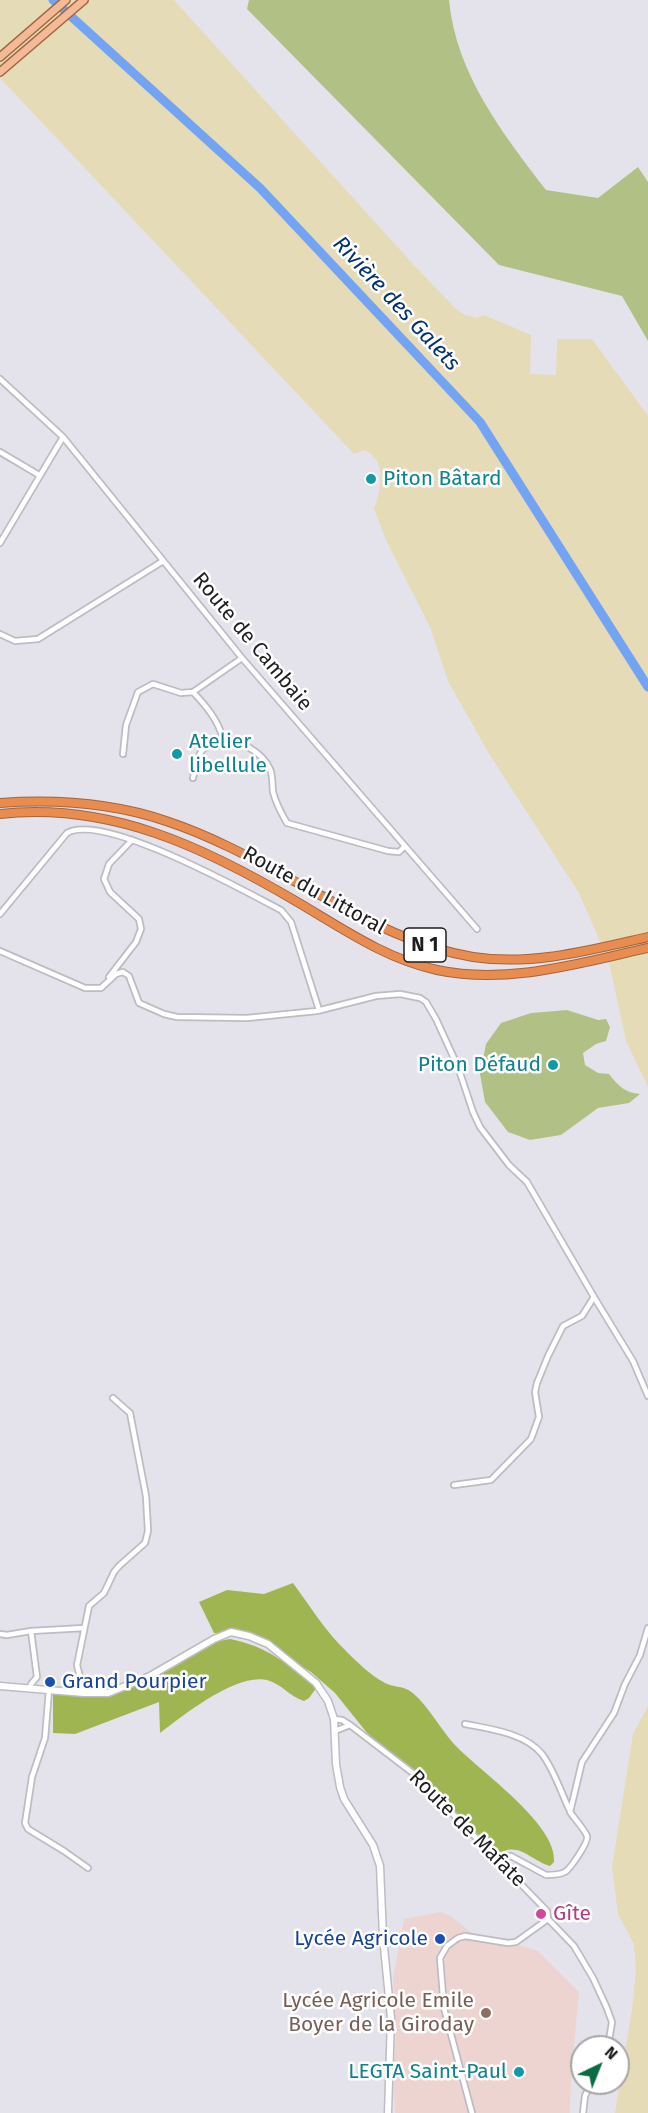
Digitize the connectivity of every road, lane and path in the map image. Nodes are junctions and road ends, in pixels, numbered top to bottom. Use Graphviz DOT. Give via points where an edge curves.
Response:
graph roads {
  1 [pos="66,0"];
  2 [pos="84,0"];
  3 [pos="0,57"];
  4 [pos="0,72"];
  5 [pos="0,379"];
  6 [pos="63,437"];
  7 [pos="0,452"];
  8 [pos="39,475"];
  9 [pos="0,543"];
  10 [pos="163,561"];
  11 [pos="0,634"];
  12 [pos="242,658"];
  13 [pos="193,692"];
  14 [pos="223,738"];
  15 [pos="123,754"];
  16 [pos="193,778"];
  17 [pos="0,803"];
  18 [pos="0,814"];
  19 [pos="132,840"];
  20 [pos="405,846"];
  21 [pos="0,915"];
  22 [pos="477,929"];
  23 [pos="648,937"];
  24 [pos="648,948"];
  25 [pos="0,951"];
  26 [pos="101,988"];
  27 [pos="319,1010"];
  28 [pos="594,1297"];
  29 [pos="648,1396"];
  30 [pos="113,1398"];
  31 [pos="454,1485"];
  32 [pos="84,1628"];
  33 [pos="648,1628"];
  34 [pos="31,1631"];
  35 [pos="0,1634"];
  36 [pos="0,1686"];
  37 [pos="31,1689"];
  38 [pos="49,1690"];
  39 [pos="84,1693"];
  40 [pos="334,1719"];
  41 [pos="465,1724"];
  42 [pos="350,1725"];
  43 [pos="335,1731"];
  44 [pos="570,1812"];
  45 [pos="497,1859"];
  46 [pos="88,1868"];
  47 [pos="549,1919"];
  48 [pos="611,2035"];
  49 [pos="586,2095"];
  50 [pos="387,2113"];
  51 [pos="472,2113"];
  52 [pos="583,2113"];
  1 -- 3 [label="main road"];
  2 -- 4 [label="main road"];
  5 -- 6 [label="street, Route de Cambaie"];
  6 -- 8 [label="street"];
  6 -- 10 [label="street, Route de Cambaie"];
  7 -- 8 [label="street"];
  8 -- 9 [label="street"];
  10 -- 11 [label="street" via="38,639 15,641"];
  10 -- 12 [label="street, Route de Cambaie"];
  12 -- 13 [label="street"];
  12 -- 20 [label="street, Route de Cambaie"];
  13 -- 14 [label="street" via="218,722"];
  13 -- 15 [label="street" via="181,693 153,684 138,692 126,725"];
  14 -- 16 [label="street" via="199,752"];
  14 -- 20 [label="street" via="238,742 264,760 271,770 274,793 287,823 388,851 399,852"];
  17 -- 23 [label="highway, Route du Littoral / N 1" via="74,802 143,814 207,837 374,924 430,948 474,957 534,959"];
  18 -- 24 [label="highway, Route du Littoral / N 1" via="87,816 178,841 207,852 390,954 449,972 518,974"];
  19 -- 21 [label="street" via="72,830"];
  19 -- 26 [label="street" via="109,864 104,879 110,892 139,919 140,932"];
  19 -- 27 [label="street" via="190,863 281,910 291,922"];
  20 -- 22 [label="street, Route de Cambaie"];
  25 -- 26 [label="street" via="85,988"];
  26 -- 27 [label="street" via="123,972 129,976 139,1003 177,1017 247,1018"];
  27 -- 28 [label="street" via="400,994 426,1002 458,1067 480,1127 531,1187"];
  28 -- 29 [label="street" via="633,1361"];
  28 -- 31 [label="street" via="582,1316 563,1326 548,1356 535,1392 539,1417 520,1452 491,1480"];
  30 -- 32 [label="street" via="130,1413 146,1496 148,1531 145,1544 119,1566 104,1593 89,1605"];
  32 -- 34 [label="street"];
  32 -- 39 [label="street" via="77,1665"];
  33 -- 44 [label="street" via="614,1713 582,1762"];
  34 -- 35 [label="street"];
  34 -- 37 [label="street" via="37,1677"];
  36 -- 37 [label="main road"];
  37 -- 38 [label="main road"];
  38 -- 39 [label="main road"];
  38 -- 46 [label="street" via="45,1738 32,1777 25,1823 28,1829"];
  39 -- 40 [label="main road" via="108,1693 123,1688 222,1635 235,1632 268,1644 302,1670 324,1694"];
  40 -- 42 [label="street, Route de Mafate"];
  40 -- 43 [label="main road"];
  41 -- 44 [label="street" via="512,1736 541,1753"];
  42 -- 43 [label="street"];
  42 -- 45 [label="street, Route de Mafate" via="414,1774"];
  43 -- 50 [label="main road" via="340,1787 373,1845 382,1879 390,2018"];
  44 -- 45 [label="street" via="587,1835 587,1841 567,1871 546,1875 511,1856"];
  45 -- 47 [label="street, Route de Mafate" via="548,1911"];
  47 -- 48 [label="street, Route de Mafate" via="574,1946 593,1978 612,2022"];
  47 -- 51 [label="street" via="516,1942 458,1938 440,1958 444,2008"];
  49 -- 52 [label="street"];
}
